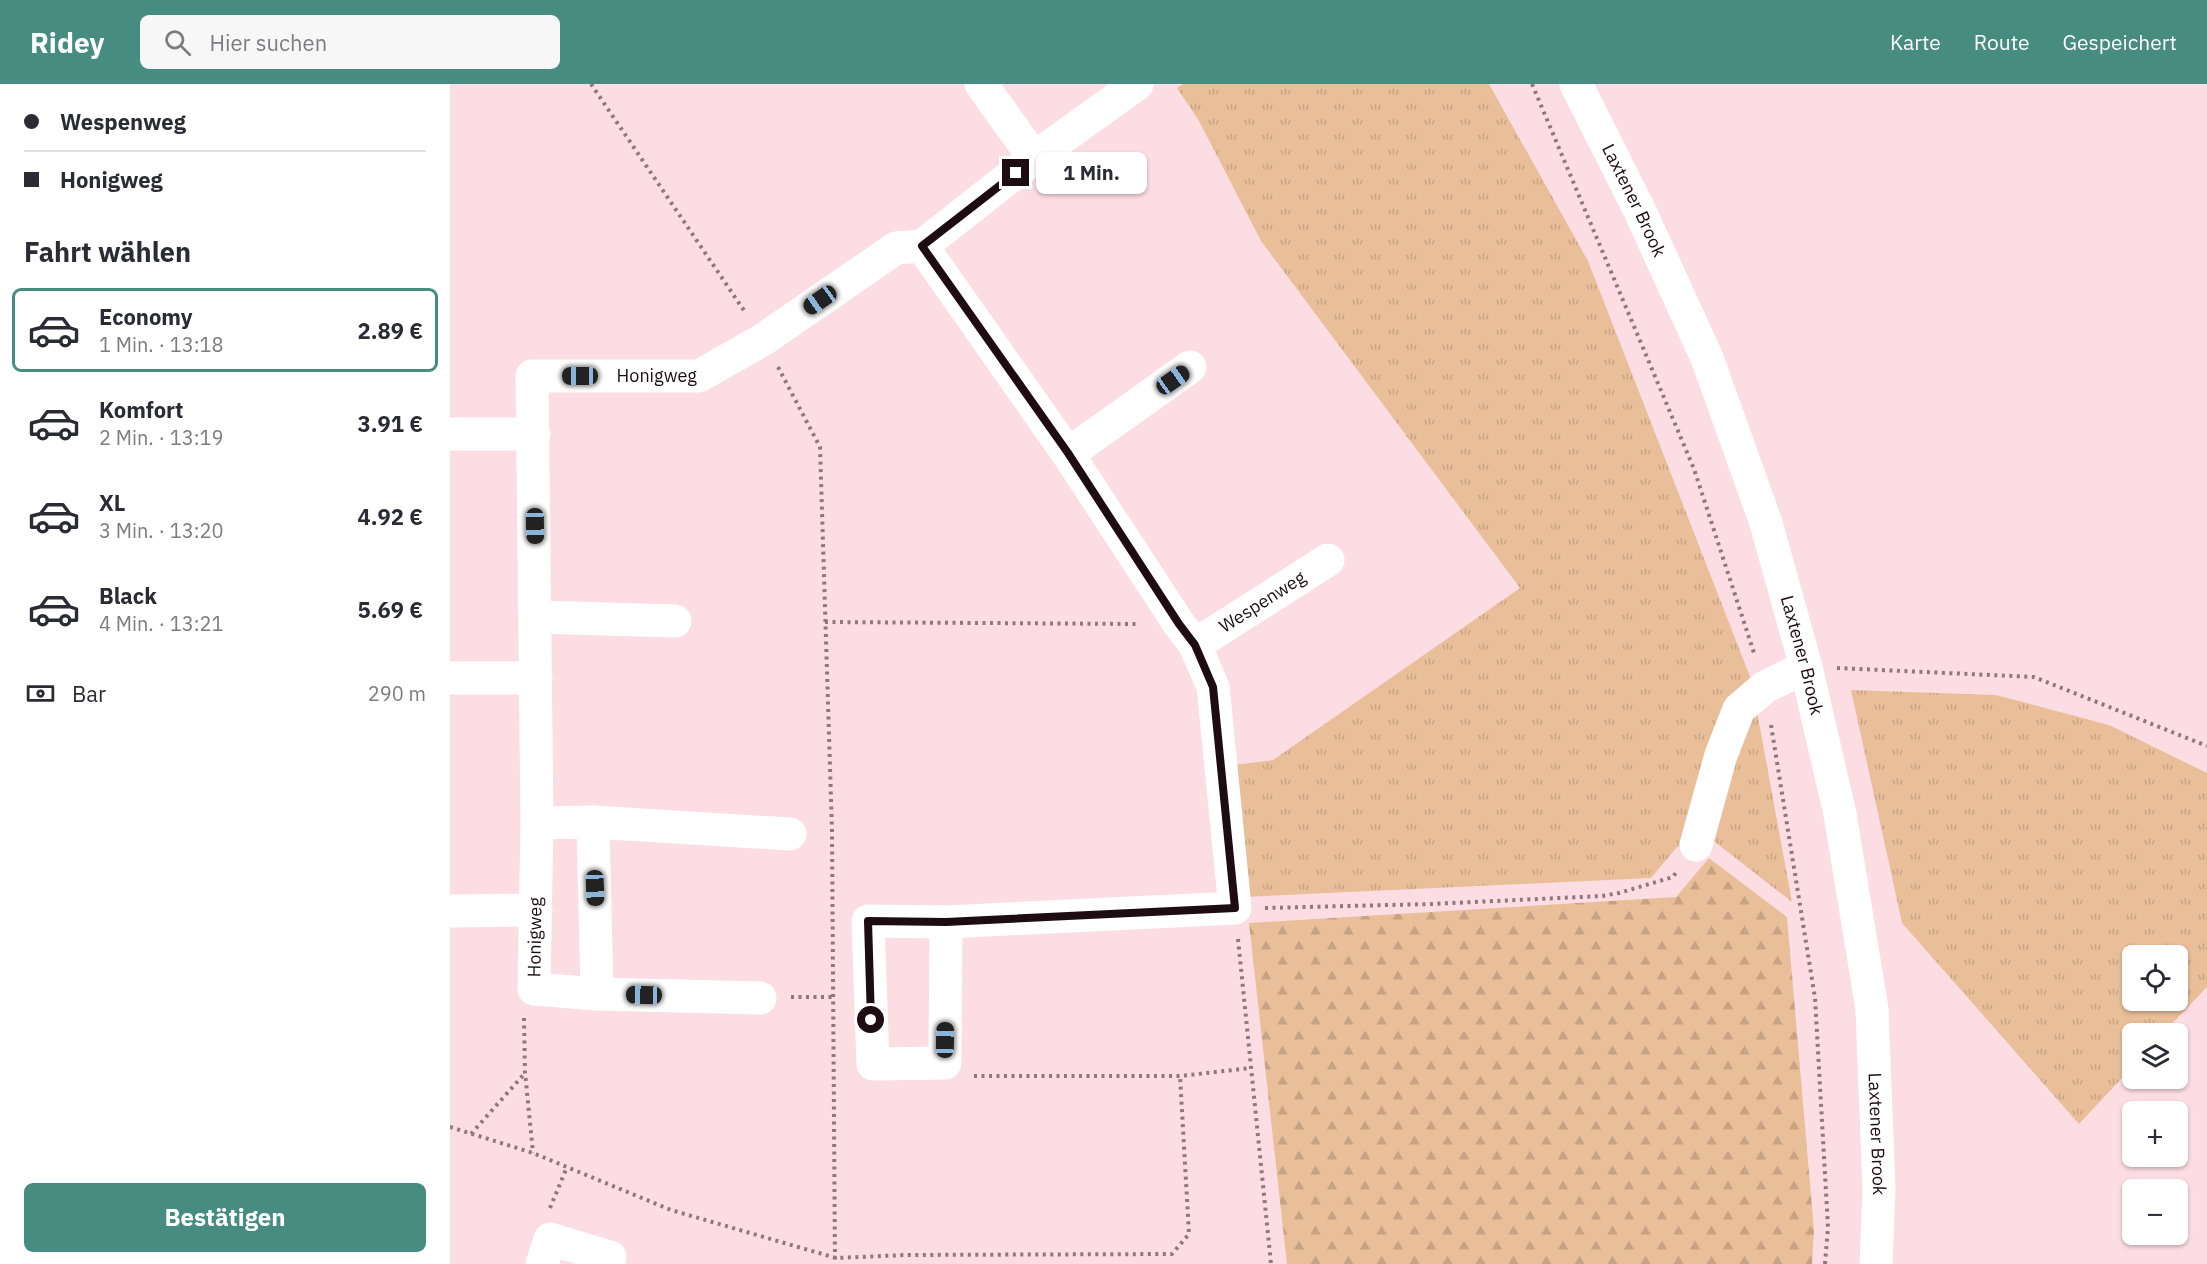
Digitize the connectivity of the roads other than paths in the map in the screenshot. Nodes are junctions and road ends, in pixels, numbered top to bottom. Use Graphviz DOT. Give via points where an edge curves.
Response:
graph roads {
  1 [pos="981,84"];
  2 [pos="1137,84"];
  3 [pos="1576,84"];
  4 [pos="1034,158"];
  5 [pos="922,246"];
  6 [pos="1190,367"];
  7 [pos="450,434"];
  8 [pos="534,434"];
  9 [pos="1068,453"];
  10 [pos="1328,560"];
  11 [pos="536,617"];
  12 [pos="675,621"];
  13 [pos="1187,634"];
  14 [pos="1806,667"];
  15 [pos="450,678"];
  16 [pos="536,678"];
  17 [pos="593,822"];
  18 [pos="537,823"];
  19 [pos="790,834"];
  20 [pos="1696,845"];
  21 [pos="536,910"];
  22 [pos="450,911"];
  23 [pos="946,922"];
  24 [pos="597,994"];
  25 [pos="760,998"];
  26 [pos="546,1252"];
  27 [pos="616,1262"];
  28 [pos="1876,1264"];
  1 -- 4 [label="street"];
  2 -- 4 [label="street, Honigweg"];
  3 -- 14 [label="street, Laxtener Brook" via="1640,209 1707,358 1766,524"];
  4 -- 5 [label="street, Honigweg"];
  5 -- 8 [label="street, Honigweg" via="896,248 764,339 699,376 532,376"];
  5 -- 9 [label="street"];
  6 -- 9 [label="street"];
  7 -- 8 [label="street"];
  8 -- 11 [label="street, Honigweg"];
  9 -- 13 [label="street"];
  10 -- 13 [label="street, Wespenweg"];
  11 -- 12 [label="street"];
  11 -- 16 [label="street, Honigweg"];
  13 -- 23 [label="street" via="1213,687 1235,908"];
  14 -- 20 [label="street" via="1765,687 1738,709"];
  14 -- 28 [label="street, Laxtener Brook" via="1840,814 1872,1009 1879,1189"];
  15 -- 16 [label="street"];
  16 -- 18 [label="street, Honigweg"];
  17 -- 18 [label="street"];
  17 -- 19 [label="street"];
  17 -- 24 [label="street"];
  18 -- 21 [label="street, Honigweg"];
  21 -- 22 [label="street"];
  21 -- 24 [label="street, Honigweg" via="534,989"];
  23 -- 23 [label="street" via="945,1063 873,1064 868,921"];
  24 -- 25 [label="street, Honigweg"];
  26 -- 27 [label="street"];
}
